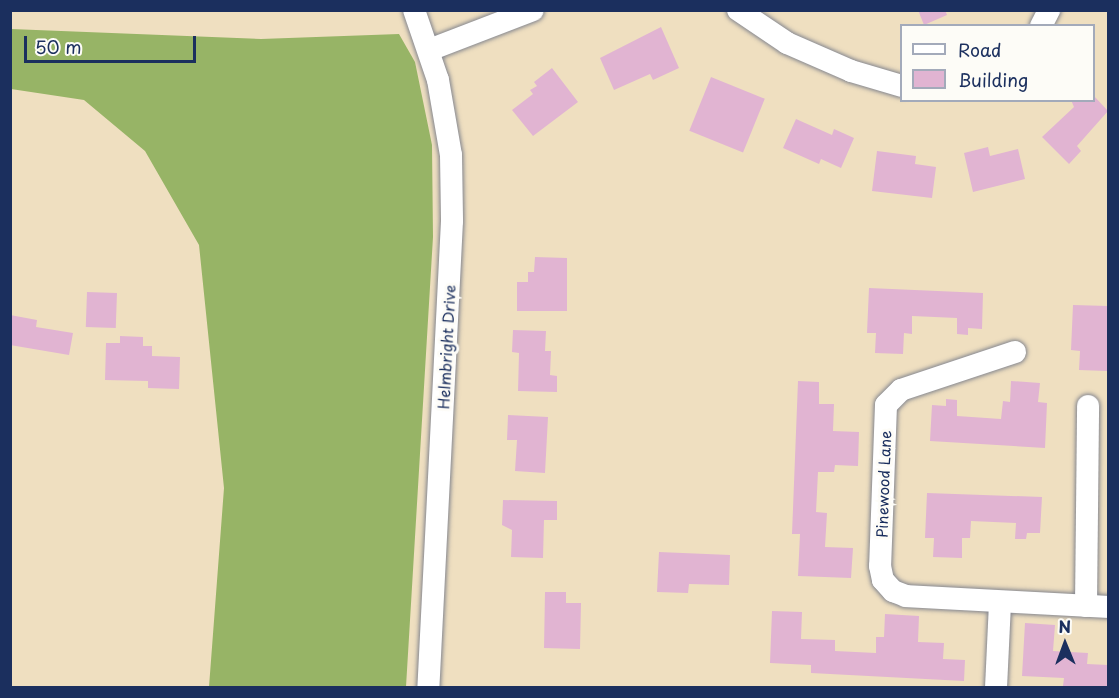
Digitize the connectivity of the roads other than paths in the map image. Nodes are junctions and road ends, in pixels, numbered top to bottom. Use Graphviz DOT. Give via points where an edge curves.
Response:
graph roads {
  1 [pos="414,10"];
  2 [pos="533,10"];
  3 [pos="738,10"];
  4 [pos="1049,10"];
  5 [pos="1042,24"];
  6 [pos="429,50"];
  7 [pos="900,85"];
  8 [pos="1015,352"];
  9 [pos="1088,406"];
  10 [pos="1000,602"];
  11 [pos="1086,606"];
  12 [pos="1108,607"];
  13 [pos="428,687"];
  14 [pos="996,687"];
  1 -- 6 [label="street, Helmbright Drive"];
  2 -- 6 [label="street"];
  3 -- 7 [label="street" via="787,43 851,71"];
  4 -- 5 [label="street"];
  6 -- 13 [label="street, Helmbright Drive" via="451,155 452,221"];
  8 -- 10 [label="street, Pinewood Lane" via="902,390 886,405 880,566 883,580 893,591 906,596"];
  9 -- 11 [label="street"];
  10 -- 11 [label="street, Pinewood Lane"];
  10 -- 14 [label="street"];
  11 -- 12 [label="street, Pinewood Lane"];
}
